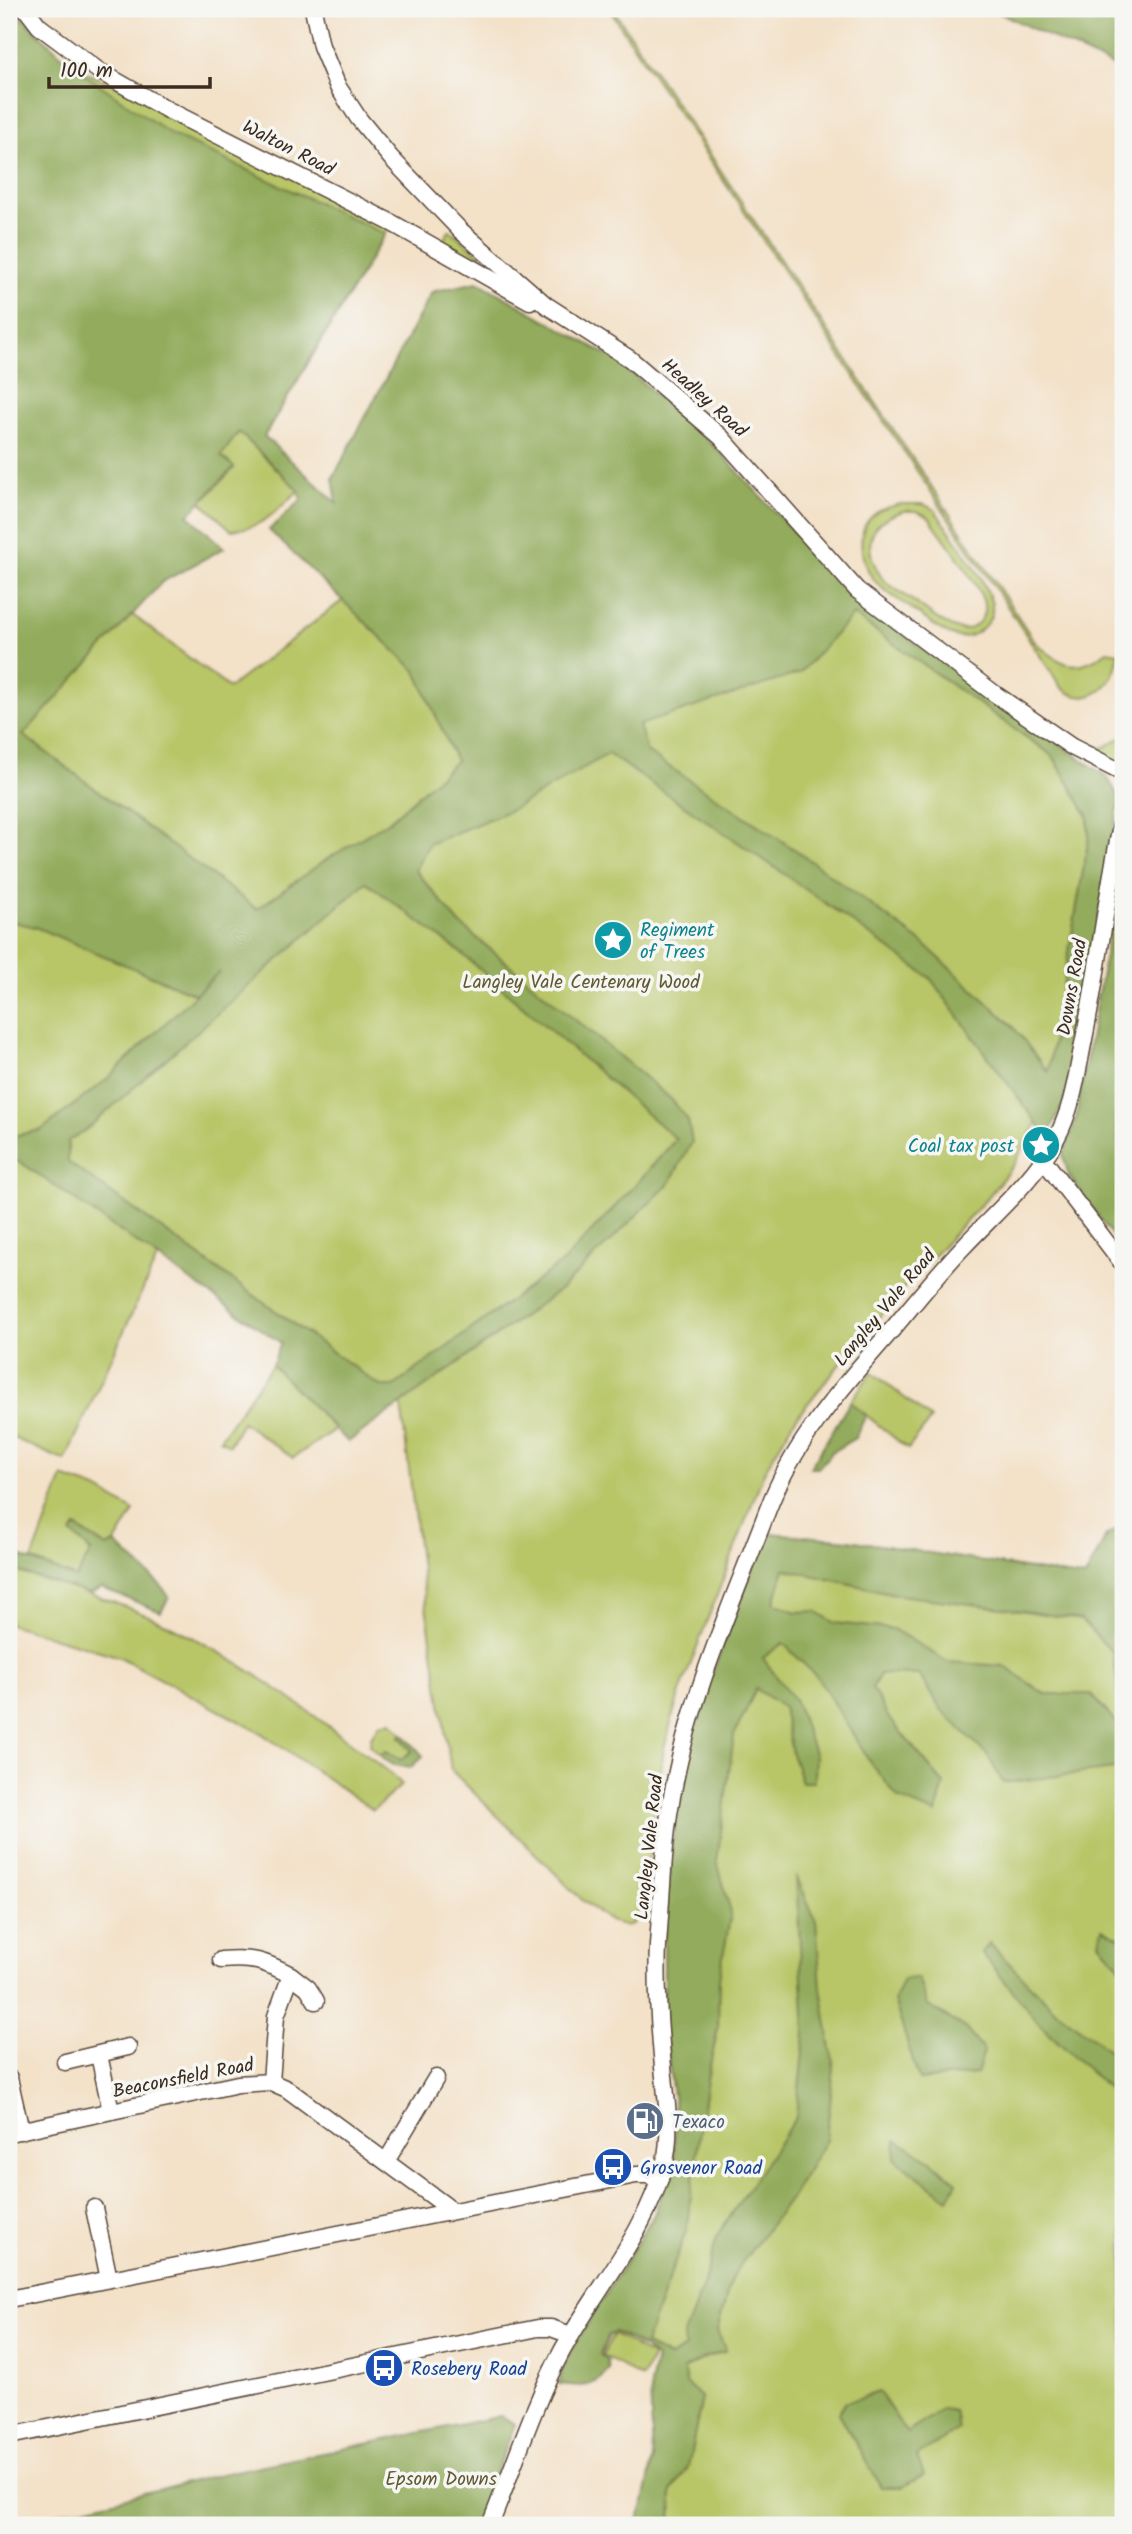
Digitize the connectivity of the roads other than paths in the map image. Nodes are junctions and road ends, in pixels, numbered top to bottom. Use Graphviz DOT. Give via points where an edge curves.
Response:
graph roads {
  1 [pos="26,9"];
  2 [pos="313,9"];
  3 [pos="546,305"];
  4 [pos="1123,773"];
  5 [pos="1123,816"];
  6 [pos="1043,1159"];
  7 [pos="1123,1264"];
  8 [pos="221,1960"];
  9 [pos="291,1975"];
  10 [pos="316,2001"];
  11 [pos="128,2047"];
  12 [pos="99,2055"];
  13 [pos="65,2062"];
  14 [pos="9,2078"];
  15 [pos="436,2078"];
  16 [pos="271,2082"];
  17 [pos="111,2111"];
  18 [pos="15,2132"];
  19 [pos="387,2161"];
  20 [pos="660,2179"];
  21 [pos="94,2208"];
  22 [pos="447,2213"];
  23 [pos="109,2279"];
  24 [pos="9,2299"];
  25 [pos="571,2335"];
  26 [pos="9,2436"];
  27 [pos="489,2525"];
  1 -- 3 [label="street, Walton Road" via="39,26 99,71 392,223 531,302"];
  2 -- 3 [label="street, Headley Road" via="321,46 338,87 359,120 461,231"];
  3 -- 4 [label="street, Headley Road" via="630,359 721,437 857,590 1072,747"];
  5 -- 6 [label="street, Downs Road" via="1073,1097"];
  6 -- 7 [label="street"];
  6 -- 20 [label="street, Langley Vale Road" via="812,1427 774,1492 733,1600 686,1737 670,1811 657,1979 668,2111 668,2145"];
  8 -- 9 [label="street" via="248,1958"];
  9 -- 10 [label="street"];
  9 -- 16 [label="street" via="276,2016"];
  11 -- 12 [label="street"];
  12 -- 13 [label="street"];
  12 -- 17 [label="street"];
  14 -- 18 [label="street"];
  15 -- 19 [label="street"];
  16 -- 17 [label="street, Beaconsfield Road" via="239,2084"];
  16 -- 19 [label="street, Beaconsfield Road" via="302,2098"];
  17 -- 18 [label="street, Beaconsfield Road"];
  19 -- 22 [label="street, Beaconsfield Road" via="446,2206"];
  20 -- 22 [label="street" via="636,2175"];
  20 -- 25 [label="street, Langley Vale Road" via="643,2218"];
  21 -- 23 [label="street"];
  22 -- 23 [label="street"];
  23 -- 24 [label="street"];
  25 -- 26 [label="street" via="538,2328"];
  25 -- 27 [label="street, Langley Vale Road" via="536,2406"];
}
